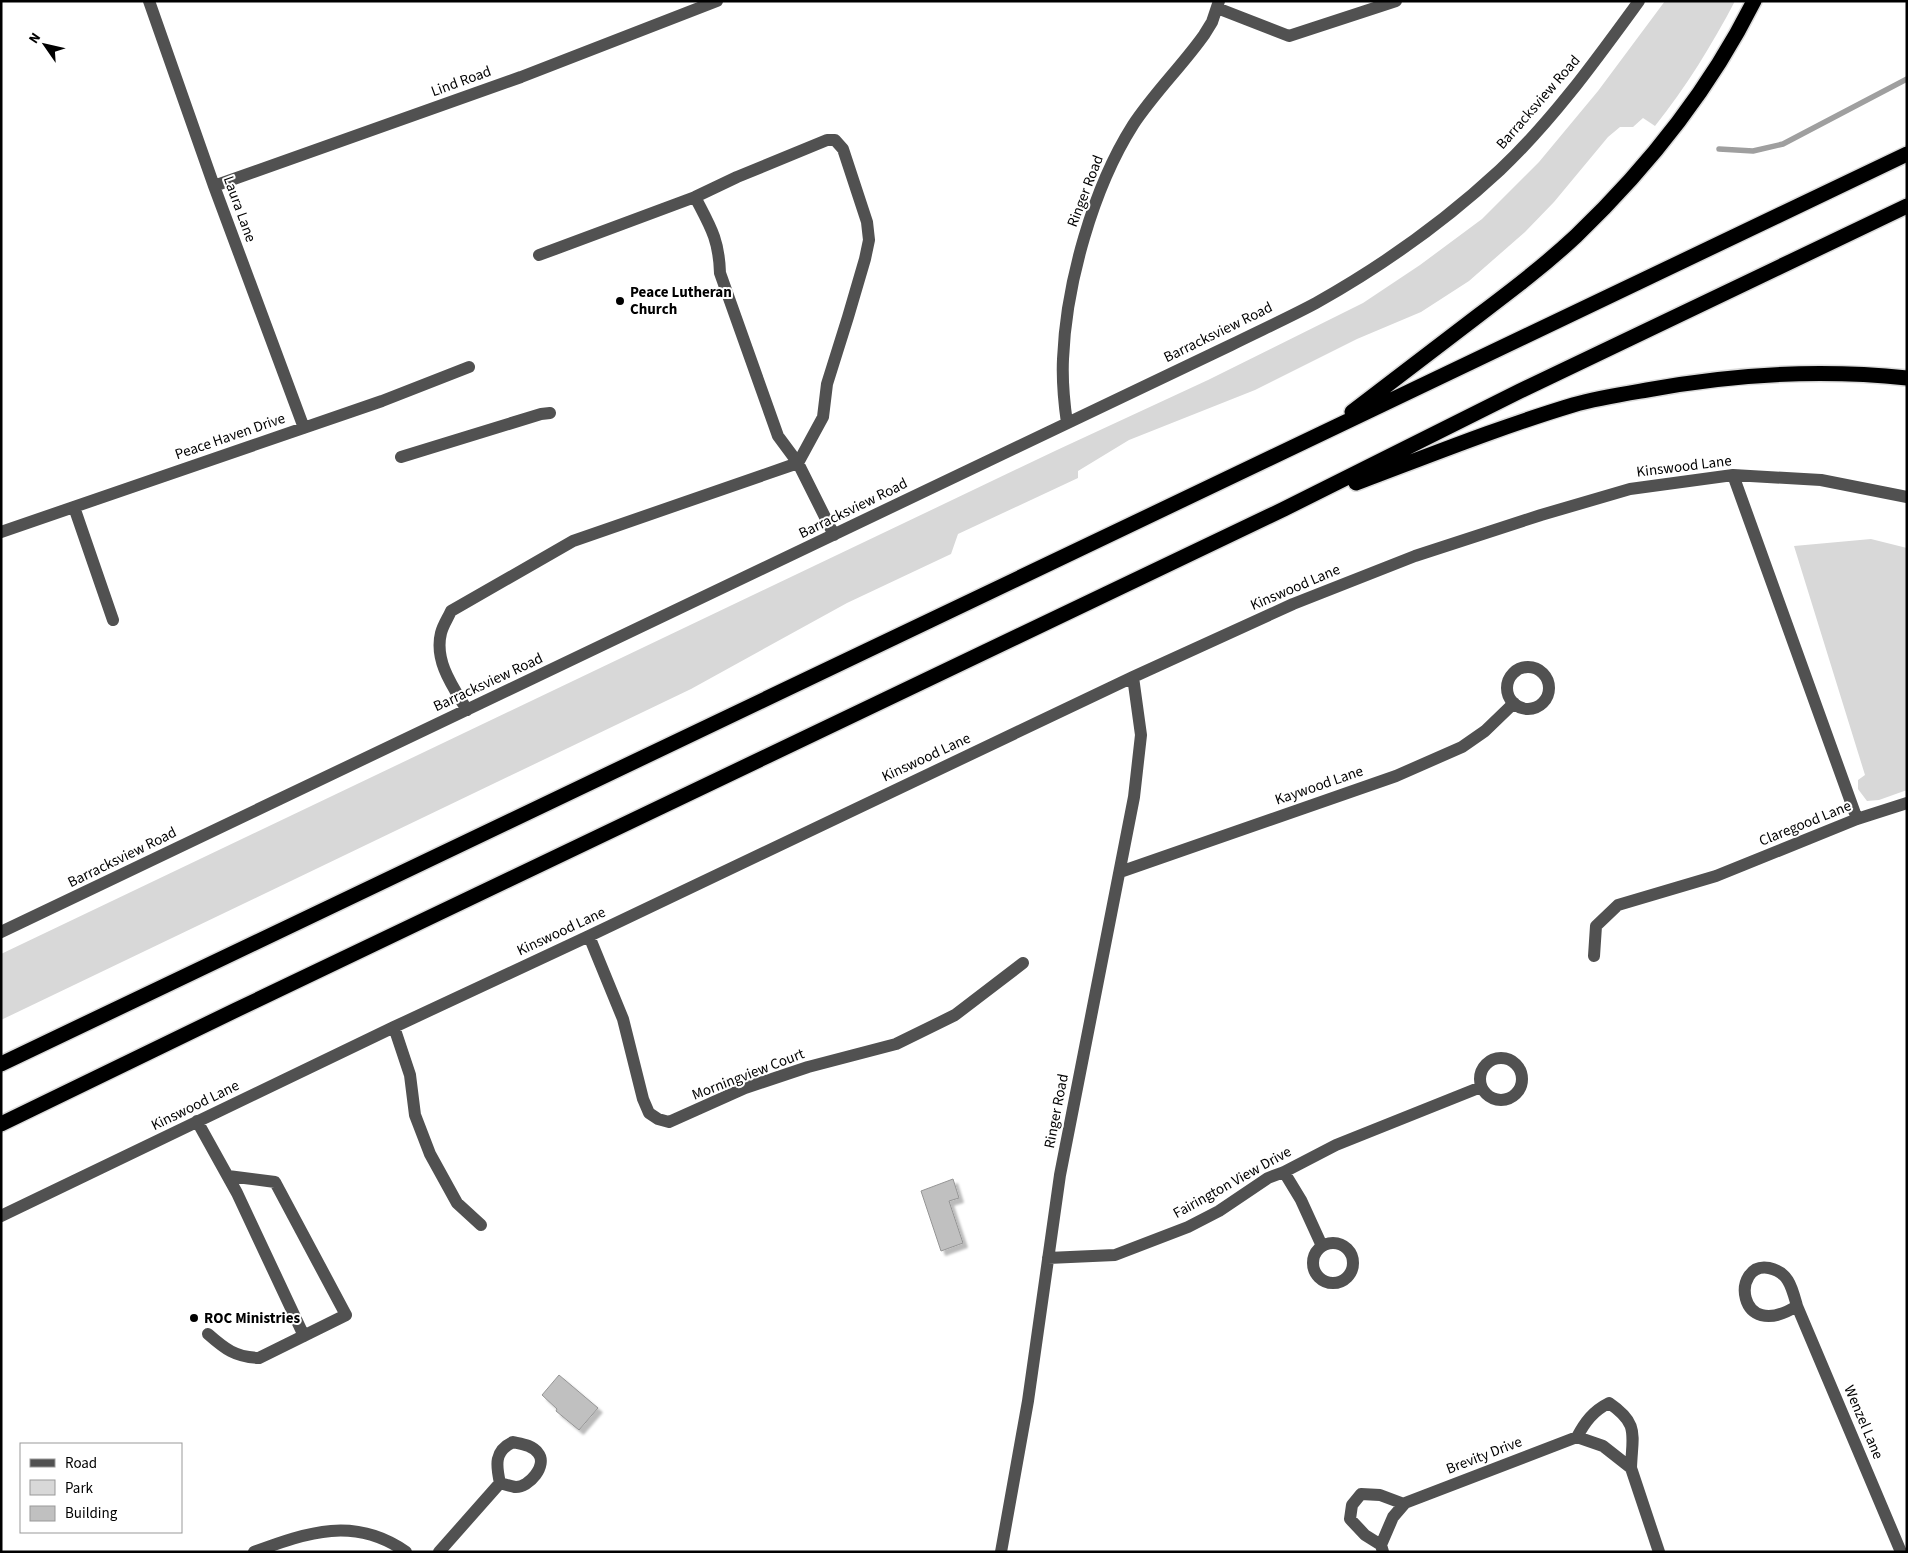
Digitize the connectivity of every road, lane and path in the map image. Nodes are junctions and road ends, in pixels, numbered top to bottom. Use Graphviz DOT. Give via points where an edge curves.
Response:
graph roads {
  1 [pos="149,1"];
  2 [pos="717,1"];
  3 [pos="1396,1"];
  4 [pos="1639,1"];
  5 [pos="1754,1"];
  6 [pos="1218,5"];
  7 [pos="1907,154"];
  8 [pos="214,186"];
  9 [pos="695,197"];
  10 [pos="1907,206"];
  11 [pos="539,255"];
  12 [pos="469,367"];
  13 [pos="1907,378"];
  14 [pos="550,413"];
  15 [pos="1067,423"];
  16 [pos="304,428"];
  17 [pos="1329,430"];
  18 [pos="402,457"];
  19 [pos="798,463"];
  20 [pos="1732,476"];
  21 [pos="1907,497"];
  22 [pos="74,507"];
  23 [pos="1284,509"];
  24 [pos="1,532"];
  25 [pos="834,535"];
  26 [pos="113,620"];
  27 [pos="1133,677"];
  28 [pos="1514,703"];
  29 [pos="467,710"];
  30 [pos="1907,803"];
  31 [pos="1857,819"];
  32 [pos="1120,872"];
  33 [pos="1,932"];
  34 [pos="589,936"];
  35 [pos="1594,956"];
  36 [pos="1023,963"];
  37 [pos="394,1027"];
  38 [pos="1,1064"];
  39 [pos="1481,1087"];
  40 [pos="197,1121"];
  41 [pos="1,1124"];
  42 [pos="1284,1172"];
  43 [pos="228,1176"];
  44 [pos="1,1216"];
  45 [pos="481,1225"];
  46 [pos="1322,1246"];
  47 [pos="1048,1258"];
  48 [pos="1797,1306"];
  49 [pos="208,1334"];
  50 [pos="304,1336"];
  51 [pos="1576,1437"];
  52 [pos="1631,1468"];
  53 [pos="500,1483"];
  54 [pos="1404,1504"];
  55 [pos="1382,1548"];
  56 [pos="254,1552"];
  57 [pos="406,1552"];
  58 [pos="439,1552"];
  59 [pos="1001,1552"];
  60 [pos="1659,1552"];
  61 [pos="1900,1552"];
  1 -- 8 [label="street, Laura Lane"];
  2 -- 8 [label="street, Lind Road" via="521,77"];
  3 -- 6 [label="street" via="1289,36"];
  4 -- 15 [label="street, Barracksview Road" via="1587,72 1537,132 1455,210 1410,244 1314,304"];
  5 -- 17 [label="highway" via="1731,45 1687,111 1646,162 1582,230 1521,283"];
  6 -- 15 [label="street, Ringer Road" via="1204,35 1134,124 1102,187 1074,279 1066,323 1063,359"];
  7 -- 17 [label="highway"];
  8 -- 16 [label="street, Laura Lane"];
  9 -- 11 [label="street"];
  9 -- 19 [label="street" via="716,237 720,273 778,436"];
  9 -- 19 [label="street" via="827,140 836,140 843,149 869,240 827,384 823,417"];
  10 -- 23 [label="highway"];
  12 -- 16 [label="street, Peace Haven Drive"];
  13 -- 23 [label="highway" via="1759,375 1692,382 1620,395 1509,426"];
  14 -- 18 [label="street"];
  15 -- 25 [label="street, Barracksview Road"];
  16 -- 22 [label="street, Peace Haven Drive"];
  17 -- 38 [label="highway"];
  19 -- 25 [label="street"];
  19 -- 29 [label="street" via="572,541 451,611 441,632 439,650 447,677"];
  20 -- 21 [label="street, Kinswood Lane" via="1821,480"];
  20 -- 27 [label="street, Kinswood Lane" via="1630,489 1415,556 1293,604"];
  20 -- 31 [label="street"];
  22 -- 24 [label="street, Peace Haven Drive"];
  22 -- 26 [label="street"];
  23 -- 41 [label="highway"];
  25 -- 29 [label="street, Barracksview Road"];
  27 -- 32 [label="street, Ringer Road" via="1140,735 1134,797"];
  27 -- 34 [label="street, Kinswood Lane"];
  28 -- 32 [label="street, Kaywood Lane" via="1462,748 1412,769"];
  29 -- 33 [label="street, Barracksview Road"];
  30 -- 31 [label="street, Claregood Lane"];
  31 -- 35 [label="street, Claregood Lane" via="1716,876 1618,905 1596,926"];
  32 -- 47 [label="street, Ringer Road" via="1060,1175"];
  34 -- 36 [label="street, Morningview Court" via="623,1019 643,1100 649,1113 669,1122 763,1082 896,1044 954,1015"];
  34 -- 37 [label="street, Kinswood Lane"];
  37 -- 40 [label="street, Kinswood Lane"];
  37 -- 45 [label="street" via="410,1075 415,1115 430,1154 457,1203"];
  39 -- 42 [label="street, Fairington View Drive" via="1336,1145"];
  40 -- 43 [label="street"];
  40 -- 44 [label="street, Kinswood Lane"];
  42 -- 46 [label="street"];
  42 -- 47 [label="street, Fairington View Drive" via="1268,1178 1219,1211 1114,1255"];
  43 -- 50 [label="street"];
  43 -- 50 [label="street" via="275,1182 346,1315"];
  47 -- 59 [label="street, Ringer Road"];
  48 -- 48 [label="street, Wenzel Lane" via="1788,1279 1778,1270 1763,1267 1752,1272 1745,1283 1748,1305 1757,1314 1774,1316"];
  48 -- 61 [label="street, Wenzel Lane"];
  49 -- 50 [label="street" via="223,1348 245,1358 258,1358"];
  51 -- 52 [label="street" via="1604,1446"];
  51 -- 52 [label="street" via="1584,1422 1598,1408 1609,1403 1627,1416 1632,1430"];
  51 -- 54 [label="street, Brevity Drive"];
  52 -- 60 [label="street"];
  53 -- 58 [label="street"];
  54 -- 55 [label="street" via="1392,1517"];
  54 -- 55 [label="street" via="1380,1494 1361,1494 1352,1505 1350,1519"];
  56 -- 57 [label="street" via="295,1537 347,1529 394,1544"];
}
